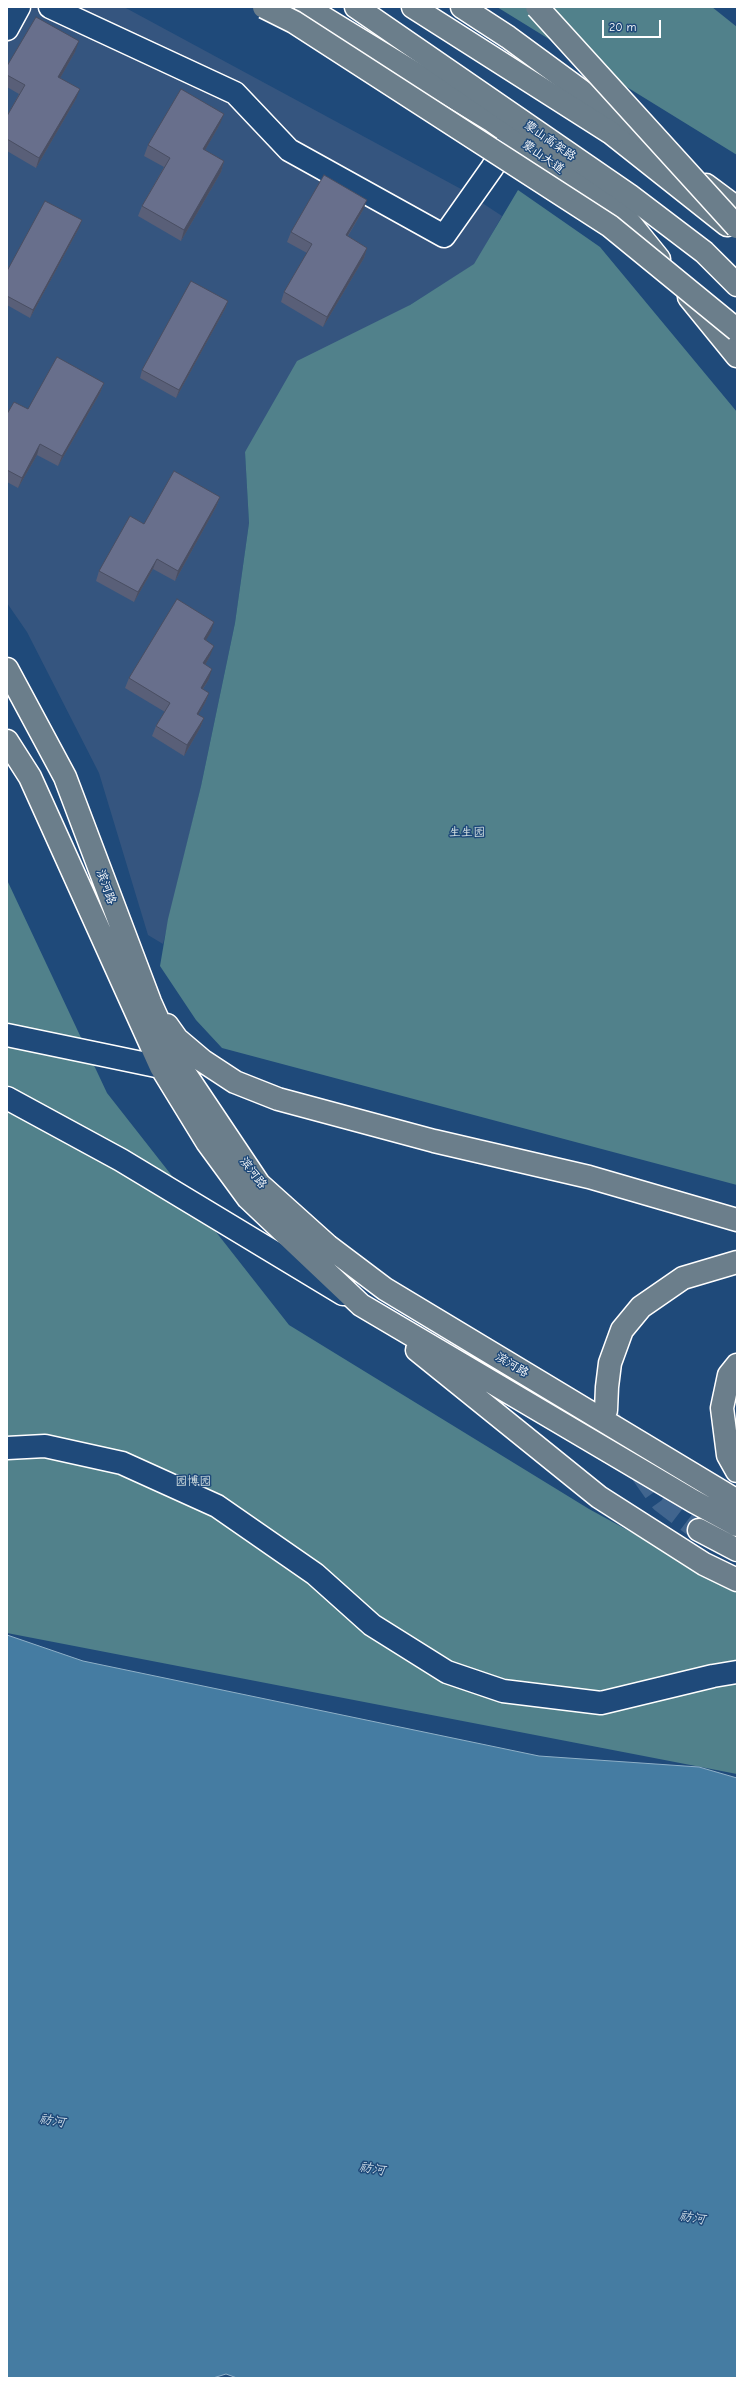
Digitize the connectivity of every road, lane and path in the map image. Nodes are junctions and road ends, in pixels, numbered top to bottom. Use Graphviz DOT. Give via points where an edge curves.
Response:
graph roads {
  1 [pos="19,7"];
  2 [pos="50,7"];
  3 [pos="264,7"];
  4 [pos="306,7"];
  5 [pos="356,7"];
  6 [pos="413,7"];
  7 [pos="462,7"];
  8 [pos="537,7"];
  9 [pos="7,29"];
  10 [pos="512,135"];
  11 [pos="737,208"];
  12 [pos="737,227"];
  13 [pos="737,233"];
  14 [pos="737,285"];
  15 [pos="737,330"];
  16 [pos="737,356"];
  17 [pos="7,669"];
  18 [pos="7,741"];
  19 [pos="150,1002"];
  20 [pos="7,1035"];
  21 [pos="161,1067"];
  22 [pos="7,1098"];
  23 [pos="737,1220"];
  24 [pos="737,1262"];
  25 [pos="361,1305"];
  26 [pos="737,1365"];
  27 [pos="606,1410"];
  28 [pos="7,1448"];
  29 [pos="737,1471"];
  30 [pos="737,1501"];
  31 [pos="737,1525"];
  32 [pos="699,1530"];
  33 [pos="737,1550"];
  34 [pos="737,1580"];
  35 [pos="737,1672"];
  1 -- 9 [label="lane"];
  2 -- 10 [label="lane" via="235,94 289,150 444,236"];
  3 -- 15 [label="main road, bridge" via="294,22 610,226"];
  4 -- 10 [label="main road, 蒙山大道" via="361,38"];
  5 -- 14 [label="main road, 蒙山高架路" via="629,195 704,252"];
  6 -- 13 [label="main road" via="611,133"];
  7 -- 11 [label="main road" via="600,103"];
  8 -- 12 [label="main road, bridge"];
  10 -- 16 [label="main road, 蒙山大道" via="620,212"];
  17 -- 19 [label="main road, 滨河路" via="65,777"];
  18 -- 21 [label="main road, 滨河路" via="30,777"];
  19 -- 23 [label="main road" via="177,1039 203,1061 235,1082 278,1099 434,1141 588,1177"];
  19 -- 30 [label="main road, 滨河路" via="176,1060 259,1184 328,1246 385,1288"];
  20 -- 21 [label="lane"];
  21 -- 25 [label="main road, 滨河路" via="207,1142 248,1198"];
  22 -- 25 [label="lane" via="121,1160"];
  24 -- 27 [label="main road" via="684,1278 641,1307 622,1330 613,1357 607,1387"];
  25 -- 31 [label="main road, 滨河路"];
  25 -- 34 [label="main road" via="599,1497 704,1564"];
  26 -- 29 [label="main road" via="730,1375 722,1408 728,1455"];
  28 -- 35 [label="lane" via="45,1446 122,1463 217,1506 315,1574 372,1625 447,1672 503,1691 601,1703"];
  32 -- 33 [label="main road"];
}
